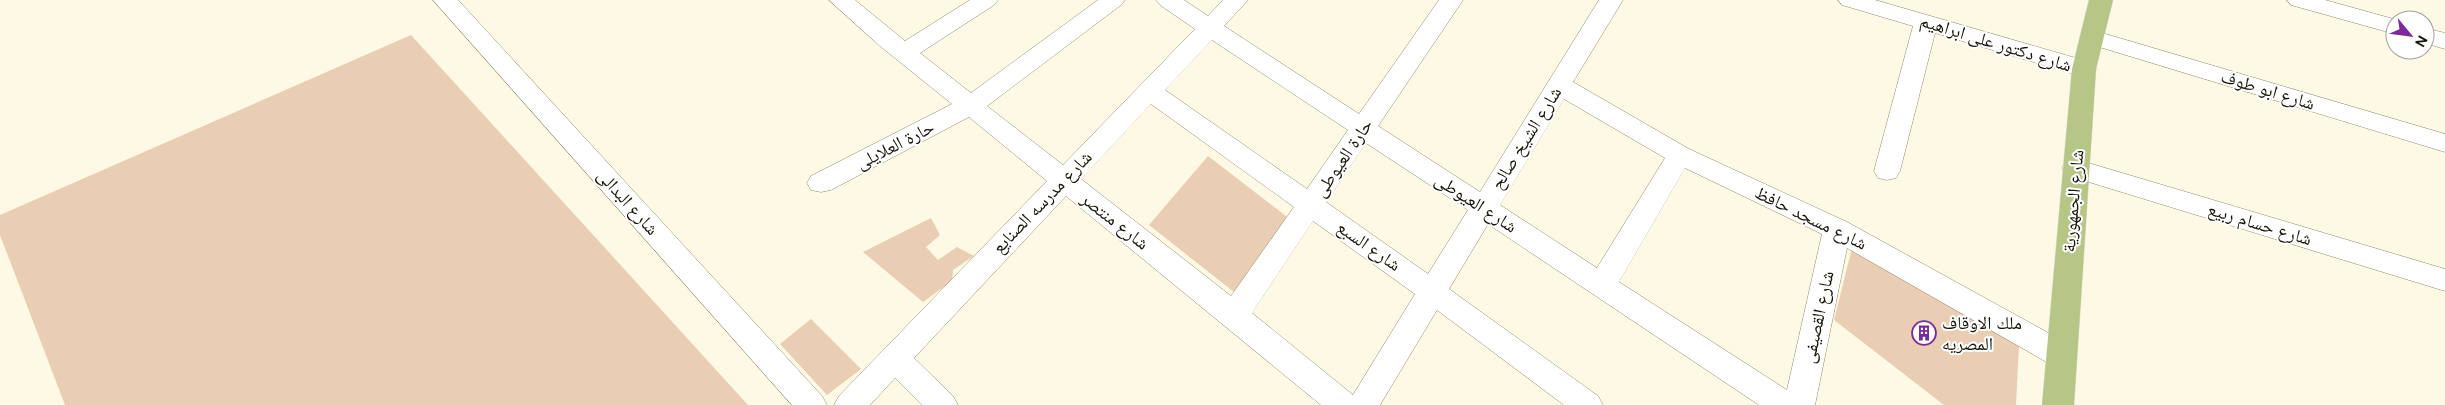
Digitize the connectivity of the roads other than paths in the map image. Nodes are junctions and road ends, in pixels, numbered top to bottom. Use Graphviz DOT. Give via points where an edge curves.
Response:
graph roads {
  1 [pos="444,0"];
  2 [pos="986,0"];
  3 [pos="1113,0"];
  4 [pos="1168,0"];
  5 [pos="1236,0"];
  6 [pos="1451,0"];
  7 [pos="1611,0"];
  8 [pos="1850,0"];
  9 [pos="2102,0"];
  10 [pos="2299,0"];
  11 [pos="844,1"];
  12 [pos="1926,22"];
  13 [pos="2385,24"];
  14 [pos="1209,27"];
  15 [pos="2092,37"];
  16 [pos="904,53"];
  17 [pos="2084,69"];
  18 [pos="1559,85"];
  19 [pos="1148,90"];
  20 [pos="970,106"];
  21 [pos="1363,128"];
  22 [pos="2445,143"];
  23 [pos="1680,155"];
  24 [pos="2075,168"];
  25 [pos="1887,171"];
  26 [pos="1063,180"];
  27 [pos="821,183"];
  28 [pos="1310,205"];
  29 [pos="1483,207"];
  30 [pos="1837,229"];
  31 [pos="2445,280"];
  32 [pos="1602,285"];
  33 [pos="1433,292"];
  34 [pos="1234,315"];
  35 [pos="2060,355"];
  36 [pos="894,357"];
  37 [pos="811,405"];
  38 [pos="850,405"];
  39 [pos="942,405"];
  40 [pos="1342,405"];
  41 [pos="1363,405"];
  42 [pos="1587,405"];
  43 [pos="1784,405"];
  44 [pos="1799,405"];
  45 [pos="2058,405"];
  1 -- 37 [label="street, شارع البدالى"];
  2 -- 16 [label="street"];
  3 -- 20 [label="street, حارة العلايلى"];
  4 -- 14 [label="street, شارع العيوطى"];
  5 -- 14 [label="street, شارع مدرسه الصنايع"];
  6 -- 21 [label="street, حارة العيوطى"];
  7 -- 18 [label="street, شارع الشيخ صالح"];
  8 -- 12 [label="street, شارع دكتور على ابراهيم"];
  9 -- 15 [label="main road, شارع الجمهورية"];
  10 -- 13 [label="street"];
  11 -- 16 [label="street, شارع منتصر"];
  12 -- 17 [label="street, شارع دكتور على ابراهيم"];
  12 -- 25 [label="street"];
  14 -- 19 [label="street, شارع مدرسه الصنايع"];
  14 -- 21 [label="street, شارع العيوطى"];
  15 -- 17 [label="main road, شارع الجمهورية"];
  15 -- 22 [label="street, شارع ابو طوف"];
  16 -- 20 [label="street, شارع منتصر"];
  17 -- 24 [label="main road, شارع الجمهورية"];
  18 -- 23 [label="street, شارع مسجد حافظ"];
  18 -- 29 [label="street, شارع الشيخ صالح"];
  19 -- 26 [label="street, شارع مدرسه الصنايع"];
  19 -- 28 [label="street, شارع السبع"];
  20 -- 26 [label="street, شارع منتصر"];
  20 -- 27 [label="street, حارة العلايلى"];
  21 -- 28 [label="street, حارة العيوطى"];
  21 -- 29 [label="street, شارع العيوطى"];
  23 -- 30 [label="street, شارع مسجد حافظ"];
  23 -- 32 [label="street"];
  24 -- 31 [label="street, شارع حسام ربيع"];
  24 -- 35 [label="main road, شارع الجمهورية"];
  26 -- 34 [label="street, شارع منتصر"];
  26 -- 36 [label="street, شارع مدرسه الصنايع"];
  28 -- 33 [label="street, شارع السبع"];
  28 -- 34 [label="street, حارة العيوطى"];
  29 -- 32 [label="street, شارع العيوطى"];
  29 -- 33 [label="street, شارع الشيخ صالح"];
  30 -- 35 [label="street, شارع مسجد حافظ"];
  30 -- 44 [label="street, شارع القصيفى"];
  32 -- 43 [label="street, شارع العيوطى"];
  33 -- 41 [label="street, شارع الشيخ صالح"];
  33 -- 42 [label="street, شارع السبع"];
  34 -- 40 [label="street, شارع منتصر"];
  35 -- 45 [label="main road, شارع الجمهورية"];
  36 -- 38 [label="street, شارع مدرسه الصنايع"];
  36 -- 39 [label="street"];
}
